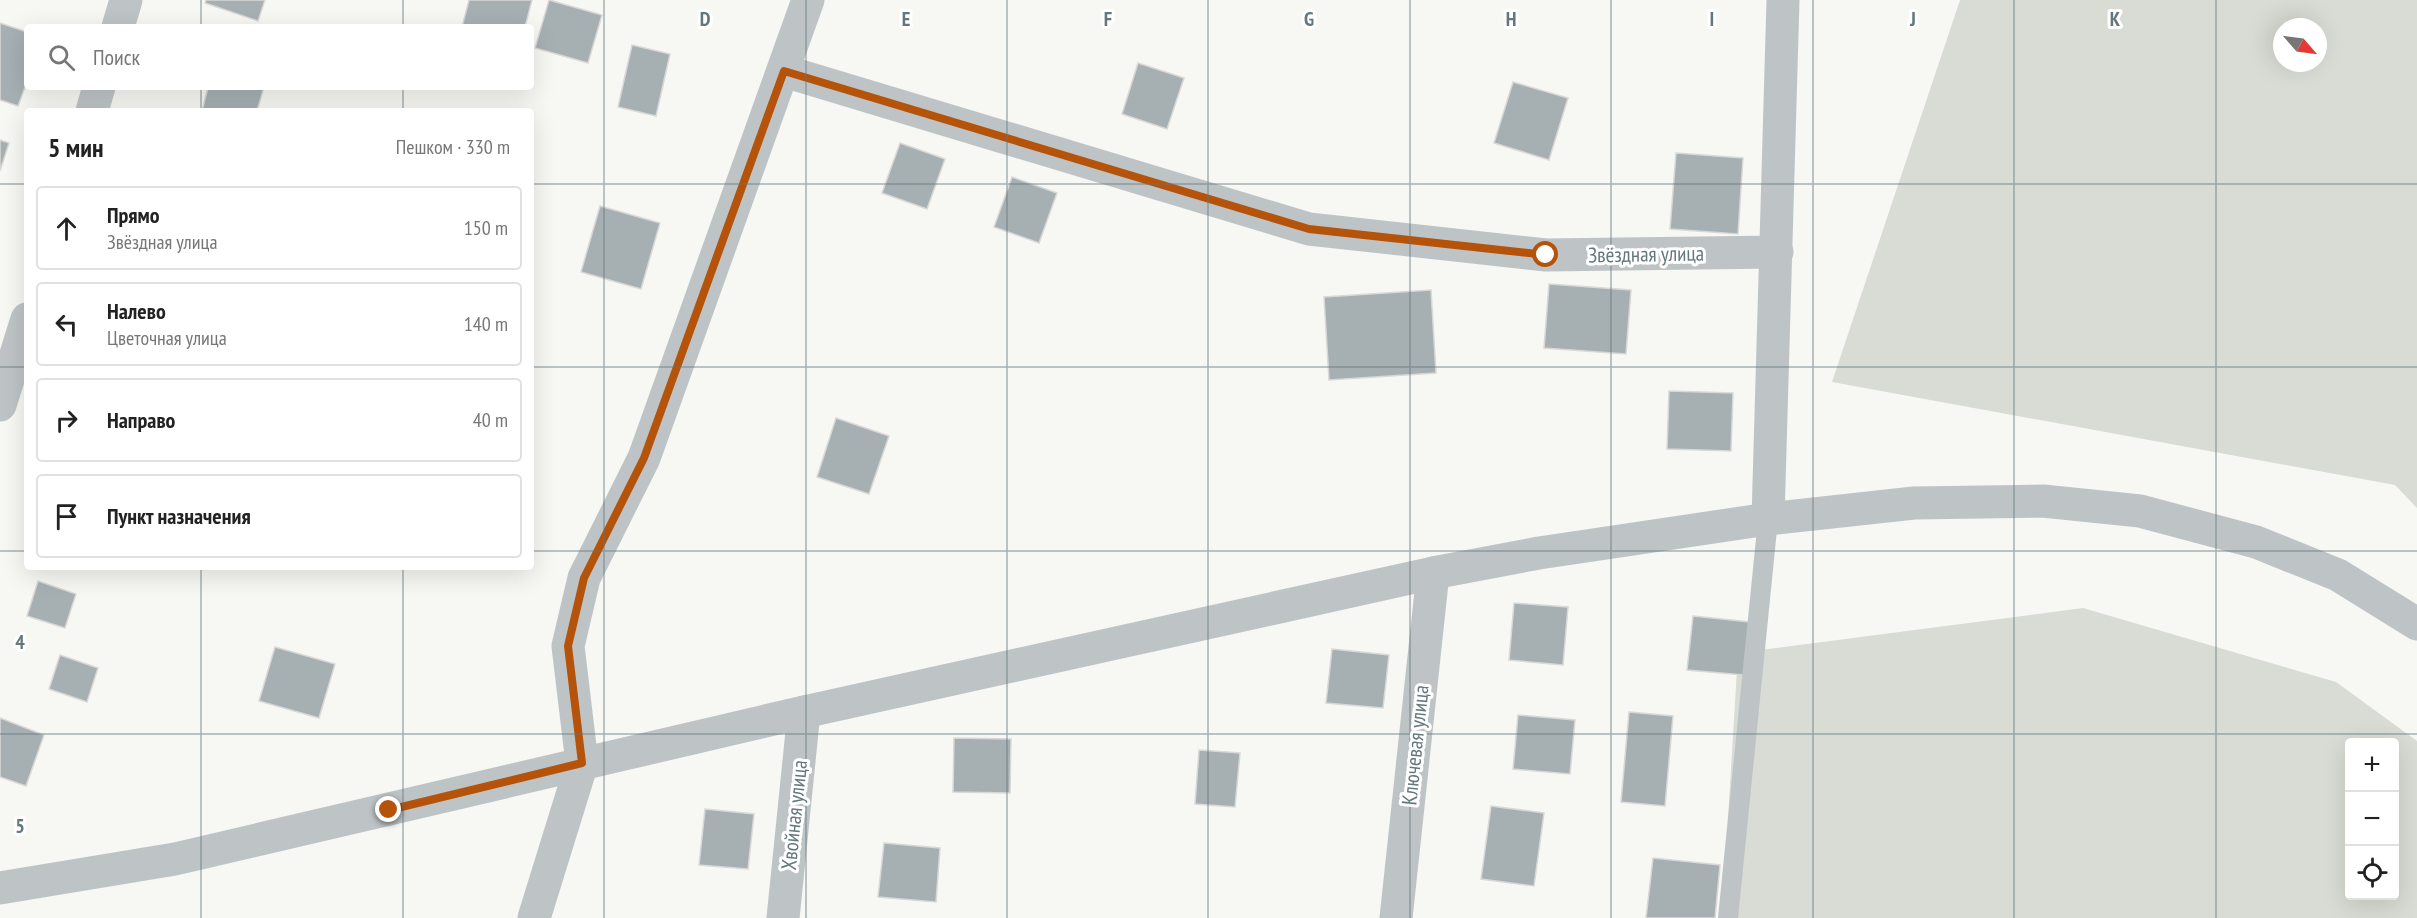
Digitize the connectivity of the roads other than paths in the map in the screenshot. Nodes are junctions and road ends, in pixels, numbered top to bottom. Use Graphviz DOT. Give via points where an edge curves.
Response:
graph roads {
  1 [pos="126,0"];
  2 [pos="808,0"];
  3 [pos="1783,0"];
  4 [pos="119,24"];
  5 [pos="784,71"];
  6 [pos="98,90"];
  7 [pos="93,108"];
  8 [pos="1777,252"];
  9 [pos="24,329"];
  10 [pos="0,405"];
  11 [pos="1768,519"];
  12 [pos="1433,573"];
  13 [pos="2417,624"];
  14 [pos="804,712"];
  15 [pos="582,763"];
  16 [pos="0,888"];
  17 [pos="534,918"];
  18 [pos="783,918"];
  19 [pos="1396,918"];
  20 [pos="1728,918"];
  1 -- 4 [label="street"];
  2 -- 5 [label="street"];
  3 -- 8 [label="street"];
  5 -- 8 [label="street, Звёздная улица" via="1309,229 1546,255"];
  5 -- 15 [label="street" via="644,458 584,578 568,646"];
  6 -- 7 [label="street"];
  8 -- 11 [label="street"];
  9 -- 10 [label="street"];
  11 -- 12 [label="street"];
  11 -- 13 [label="street" via="1914,503 2031,501 2140,511 2256,542 2337,575"];
  11 -- 20 [label="lane"];
  12 -- 14 [label="street"];
  12 -- 19 [label="street, Ключевая улица"];
  14 -- 15 [label="street"];
  14 -- 18 [label="street, Хвойная улица"];
  15 -- 16 [label="street" via="175,859"];
  15 -- 17 [label="street"];
}
